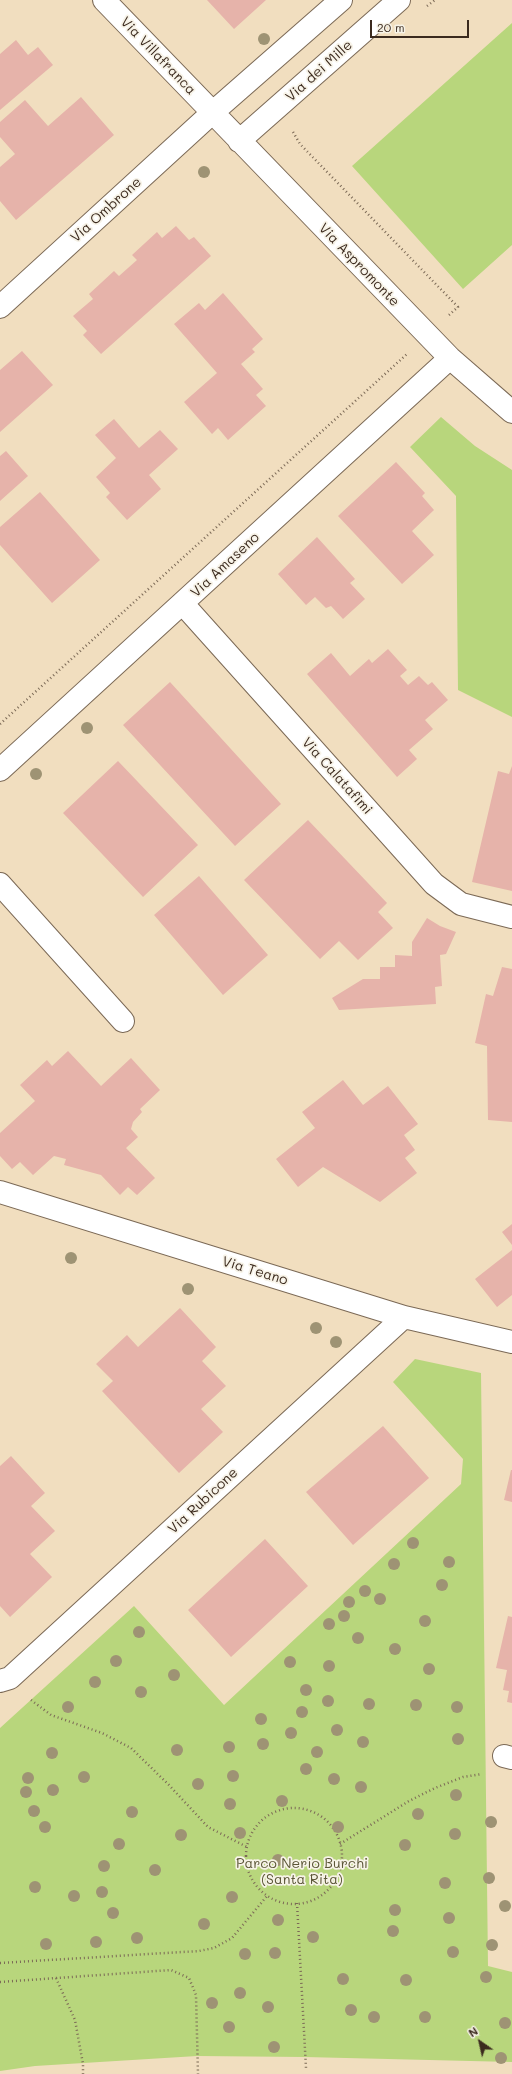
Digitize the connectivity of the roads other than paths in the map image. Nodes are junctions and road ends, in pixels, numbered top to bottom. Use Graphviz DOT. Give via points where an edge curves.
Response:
graph roads {
  1 [pos="104,0"];
  2 [pos="341,0"];
  3 [pos="399,0"];
  4 [pos="212,113"];
  5 [pos="239,141"];
  6 [pos="0,307"];
  7 [pos="450,358"];
  8 [pos="512,412"];
  9 [pos="182,604"];
  10 [pos="0,770"];
  11 [pos="0,884"];
  12 [pos="512,917"];
  13 [pos="123,1021"];
  14 [pos="0,1192"];
  15 [pos="404,1317"];
  16 [pos="512,1342"];
  17 [pos="0,1681"];
  1 -- 4 [label="street, Via Villafranca"];
  2 -- 4 [label="street"];
  3 -- 5 [label="street, Via dei Mille"];
  4 -- 5 [label="street, Via Aspromonte"];
  4 -- 6 [label="street, Via Ombrone"];
  5 -- 7 [label="street, Via Aspromonte"];
  7 -- 8 [label="street, Via Aspromonte"];
  7 -- 9 [label="street, Via Amaseno"];
  9 -- 10 [label="street, Via Amaseno"];
  9 -- 12 [label="street, Via Calatafimi" via="434,884 461,904"];
  11 -- 13 [label="street"];
  14 -- 15 [label="street, Via Teano"];
  15 -- 16 [label="street, Via Teano"];
  15 -- 17 [label="street, Via Rubicone" via="10,1678"];
}
